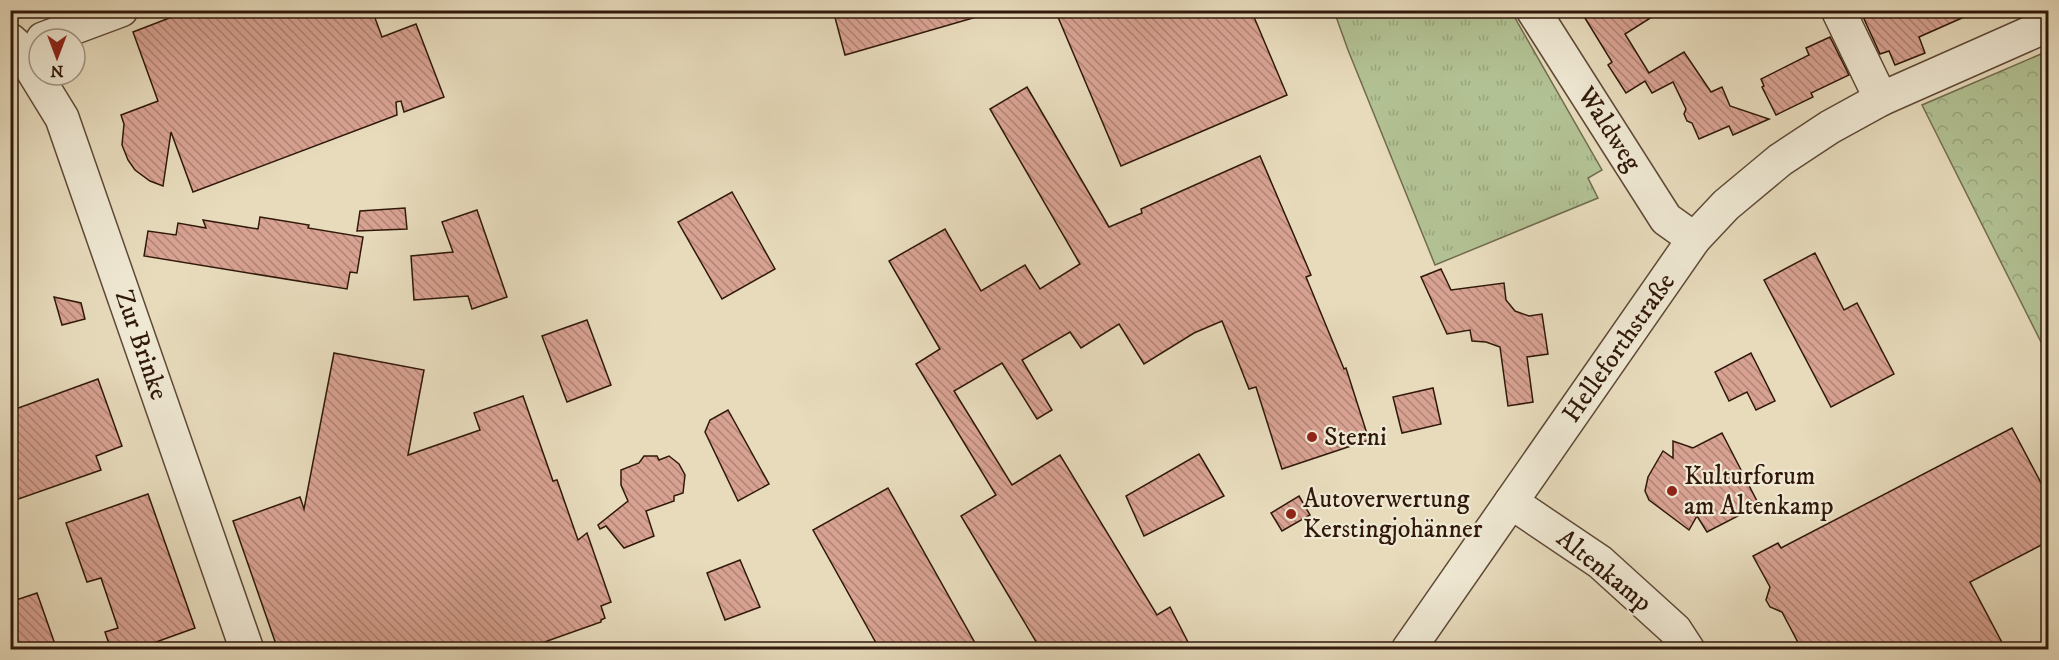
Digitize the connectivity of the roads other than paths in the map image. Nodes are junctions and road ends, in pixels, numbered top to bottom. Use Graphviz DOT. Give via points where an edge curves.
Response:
graph roads {
  1 [pos="121,10"];
  2 [pos="1533,10"];
  3 [pos="1838,10"];
  4 [pos="2049,25"];
  5 [pos="72,27"];
  6 [pos="48,87"];
  7 [pos="1881,99"];
  8 [pos="1694,239"];
  9 [pos="1511,502"];
  10 [pos="247,650"];
  11 [pos="1408,650"];
  12 [pos="1688,650"];
  1 -- 5 [label="street, Zur Brinke"];
  2 -- 8 [label="street, Waldweg" via="1666,219"];
  3 -- 7 [label="street"];
  4 -- 7 [label="street, Helleforthstraße"];
  6 -- 10 [label="street, Zur Brinke"];
  7 -- 8 [label="street, Helleforthstraße" via="1780,160 1726,205"];
  8 -- 9 [label="street, Helleforthstraße"];
  9 -- 11 [label="street, Helleforthstraße"];
  9 -- 12 [label="street, Altenkamp" via="1600,562 1675,630"];
}
